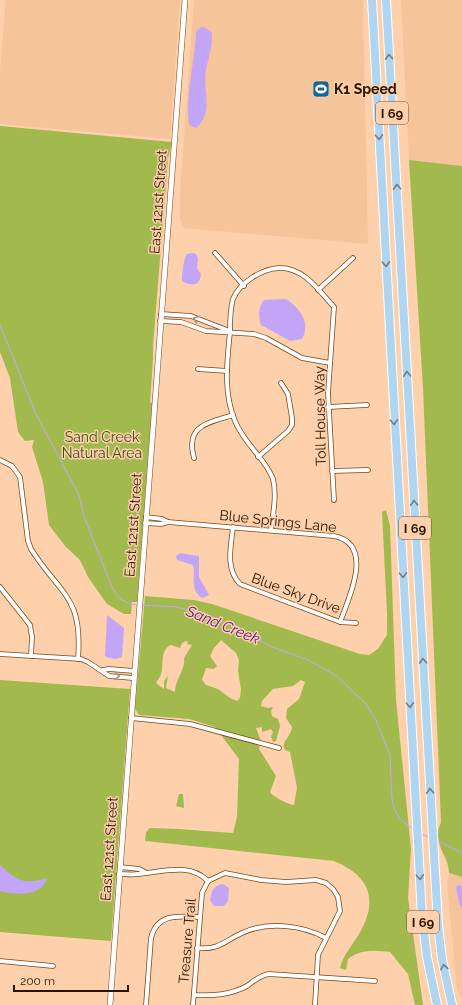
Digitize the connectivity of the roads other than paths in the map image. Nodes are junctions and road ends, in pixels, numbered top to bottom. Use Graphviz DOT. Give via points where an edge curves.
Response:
graph roads {
  1 [pos="185,0"];
  2 [pos="372,0"];
  3 [pos="386,0"];
  4 [pos="215,253"];
  5 [pos="353,258"];
  6 [pos="244,286"];
  7 [pos="318,290"];
  8 [pos="161,314"];
  9 [pos="160,321"];
  10 [pos="230,331"];
  11 [pos="330,363"];
  12 [pos="198,368"];
  13 [pos="227,371"];
  14 [pos="281,382"];
  15 [pos="367,405"];
  16 [pos="328,407"];
  17 [pos="233,415"];
  18 [pos="258,457"];
  19 [pos="194,458"];
  20 [pos="0,460"];
  21 [pos="368,470"];
  22 [pos="332,471"];
  23 [pos="334,500"];
  24 [pos="146,520"];
  25 [pos="232,527"];
  26 [pos="271,530"];
  27 [pos="0,587"];
  28 [pos="340,622"];
  29 [pos="356,623"];
  30 [pos="0,654"];
  31 [pos="31,656"];
  32 [pos="78,659"];
  33 [pos="103,670"];
  34 [pos="134,671"];
  35 [pos="133,678"];
  36 [pos="131,718"];
  37 [pos="279,748"];
  38 [pos="120,868"];
  39 [pos="146,872"];
  40 [pos="119,874"];
  41 [pos="208,881"];
  42 [pos="199,918"];
  43 [pos="326,938"];
  44 [pos="197,948"];
  45 [pos="0,962"];
  46 [pos="53,966"];
  47 [pos="316,976"];
  48 [pos="375,981"];
  49 [pos="194,995"];
  50 [pos="110,1005"];
  51 [pos="146,1005"];
  52 [pos="193,1005"];
  53 [pos="315,1005"];
  54 [pos="437,1005"];
  55 [pos="452,1005"];
  1 -- 8 [label="street, East 121st Street"];
  2 -- 54 [label="highway, I 69, one-way" via="424,937"];
  55 -- 3 [label="highway, I 69, one-way" via="439,939"];
  4 -- 6 [label="street"];
  5 -- 7 [label="street"];
  6 -- 7 [label="street, Toll House Way" via="261,272 282,268 301,274"];
  6 -- 10 [label="street, Toll House Way" via="234,298"];
  7 -- 11 [label="street, Toll House Way" via="334,307"];
  8 -- 9 [label="street, East 121st Street"];
  10 -- 8 [label="street, one-way" via="191,316"];
  9 -- 10 [label="street" via="181,322 206,331"];
  9 -- 24 [label="street, East 121st Street"];
  10 -- 11 [label="street" via="260,336 302,358"];
  10 -- 13 [label="street, Toll House Way"];
  11 -- 16 [label="street, Toll House Way"];
  12 -- 13 [label="street"];
  13 -- 17 [label="street, Toll House Way" via="228,396"];
  14 -- 18 [label="street" via="288,394 292,425"];
  15 -- 16 [label="street"];
  16 -- 22 [label="street, Toll House Way"];
  17 -- 18 [label="street, Toll House Way" via="243,437"];
  17 -- 19 [label="street" via="198,429 193,440"];
  18 -- 26 [label="street, Toll House Way" via="270,472 274,484"];
  20 -- 32 [label="street" via="12,466 20,477 31,550 67,595 74,609 79,631"];
  21 -- 22 [label="street"];
  22 -- 23 [label="street, Toll House Way"];
  24 -- 25 [label="street, Blue Springs Lane" via="162,519 168,522"];
  24 -- 34 [label="street, East 121st Street"];
  25 -- 26 [label="street, Blue Springs Lane"];
  25 -- 28 [label="street, Blue Sky Drive" via="230,564 232,573 240,584"];
  26 -- 28 [label="street, Blue Springs Lane" via="334,536 349,544 355,556 356,573"];
  27 -- 31 [label="street" via="30,625"];
  28 -- 29 [label="street, Blue Sky Drive"];
  30 -- 31 [label="street"];
  31 -- 32 [label="street"];
  32 -- 33 [label="street"];
  33 -- 34 [label="street"];
  33 -- 35 [label="street, one-way" via="109,676"];
  34 -- 35 [label="street, East 121st Street"];
  35 -- 36 [label="street, East 121st Street"];
  36 -- 37 [label="street" via="186,723"];
  36 -- 38 [label="street, East 121st Street"];
  38 -- 39 [label="street"];
  38 -- 40 [label="street, East 121st Street"];
  39 -- 40 [label="street"];
  39 -- 41 [label="street" via="189,870 200,874"];
  40 -- 50 [label="street, East 121st Street"];
  41 -- 42 [label="street, Treasure Trail" via="202,893"];
  41 -- 43 [label="street" via="219,874 228,873 261,880 316,880 326,883 336,893 340,906 337,920"];
  42 -- 44 [label="street, Treasure Trail"];
  42 -- 51 [label="street" via="169,917 155,928 151,938"];
  43 -- 44 [label="street" via="306,929 262,927 245,931 219,947"];
  43 -- 47 [label="street" via="318,955"];
  44 -- 49 [label="street, Treasure Trail"];
  45 -- 46 [label="street"];
  47 -- 48 [label="street"];
  47 -- 49 [label="street" via="266,974 227,994"];
  47 -- 53 [label="street"];
  49 -- 52 [label="street, Treasure Trail"];
}
